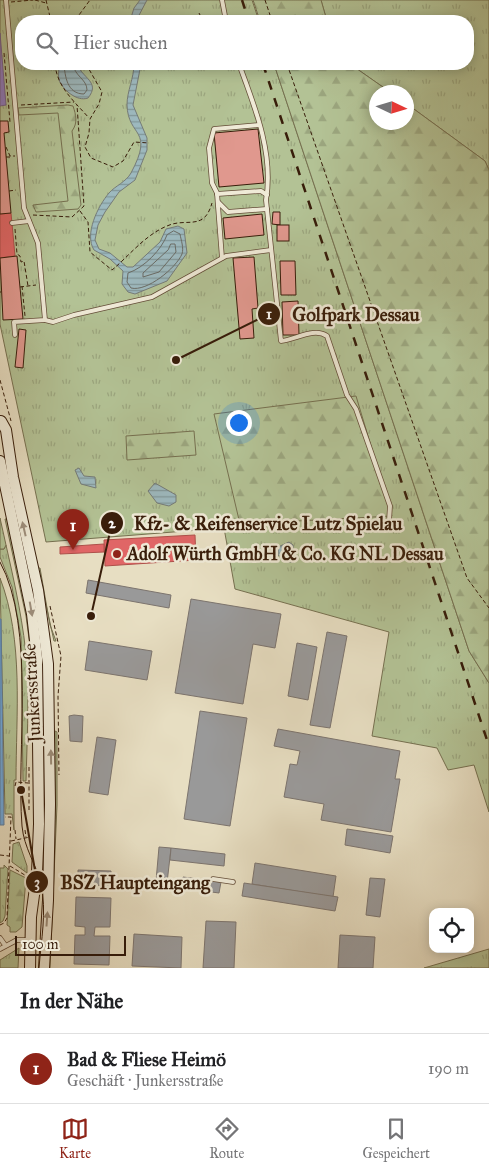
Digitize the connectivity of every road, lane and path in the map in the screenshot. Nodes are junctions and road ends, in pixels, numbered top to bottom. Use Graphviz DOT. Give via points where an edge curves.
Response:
graph roads {
  1 [pos="34,0"];
  2 [pos="46,0"];
  3 [pos="90,0"];
  4 [pos="222,0"];
  5 [pos="265,0"];
  6 [pos="6,1"];
  7 [pos="47,4"];
  8 [pos="199,12"];
  9 [pos="50,15"];
  10 [pos="79,15"];
  11 [pos="200,15"];
  12 [pos="225,15"];
  13 [pos="270,15"];
  14 [pos="10,52"];
  15 [pos="55,70"];
  16 [pos="89,70"];
  17 [pos="241,70"];
  18 [pos="289,70"];
  19 [pos="74,102"];
  20 [pos="24,104"];
  21 [pos="77,105"];
  22 [pos="90,119"];
  23 [pos="259,125"];
  24 [pos="17,131"];
  25 [pos="149,143"];
  26 [pos="6,147"];
  27 [pos="11,156"];
  28 [pos="19,156"];
  29 [pos="6,157"];
  30 [pos="22,190"];
  31 [pos="9,191"];
  32 [pos="217,194"];
  33 [pos="267,195"];
  34 [pos="218,202"];
  35 [pos="267,209"];
  36 [pos="80,211"];
  37 [pos="27,216"];
  38 [pos="29,221"];
  39 [pos="13,223"];
  40 [pos="271,250"];
  41 [pos="222,258"];
  42 [pos="42,285"];
  43 [pos="28,286"];
  44 [pos="45,320"];
  45 [pos="25,322"];
  46 [pos="15,335"];
  47 [pos="0,420"];
  48 [pos="0,461"];
  49 [pos="389,521"];
  50 [pos="489,608"];
  51 [pos="29,766"];
  52 [pos="28,783"];
  53 [pos="16,786"];
  54 [pos="29,811"];
  55 [pos="5,817"];
  56 [pos="15,830"];
  57 [pos="25,830"];
  58 [pos="31,832"];
  59 [pos="31,837"];
  60 [pos="26,838"];
  61 [pos="16,840"];
  62 [pos="11,841"];
  63 [pos="31,844"];
  64 [pos="0,855"];
  65 [pos="10,856"];
  66 [pos="10,866"];
  67 [pos="29,877"];
  68 [pos="212,879"];
  69 [pos="233,882"];
  70 [pos="0,924"];
  71 [pos="0,940"];
  72 [pos="31,940"];
  73 [pos="5,945"];
  74 [pos="0,949"];
  75 [pos="30,968"];
  76 [pos="44,968"];
  1 -- 6 [label="path"];
  1 -- 7 [label="path"];
  2 -- 7 [label="path"];
  3 -- 10 [label="path"];
  4 -- 12 [label="lane"];
  5 -- 13 [label="path"];
  6 -- 14 [label="lane"];
  7 -- 9 [label="path"];
  8 -- 11 [label="path"];
  14 -- 24 [label="lane"];
  14 -- 24 [label="path" via="3,53 9,119 13,131"];
  15 -- 19 [label="path" via="56,77"];
  16 -- 22 [label="path" via="102,92"];
  17 -- 23 [label="lane"];
  18 -- 50 [label="path" via="467,578"];
  19 -- 20 [label="path"];
  19 -- 21 [label="path"];
  21 -- 22 [label="path"];
  21 -- 36 [label="path" via="84,189 84,206"];
  22 -- 25 [label="path" via="84,147 87,154 99,162 119,165 134,142"];
  23 -- 32 [label="lane" via="214,129 209,148 212,182"];
  23 -- 33 [label="lane" via="268,172"];
  24 -- 28 [label="lane"];
  26 -- 27 [label="path"];
  27 -- 28 [label="path"];
  27 -- 29 [label="path"];
  28 -- 30 [label="lane"];
  30 -- 31 [label="path"];
  30 -- 37 [label="lane"];
  32 -- 33 [label="lane" via="261,192"];
  32 -- 34 [label="lane"];
  32 -- 36 [label="path" via="204,219 168,225 112,270 90,252 88,222"];
  33 -- 35 [label="lane"];
  34 -- 35 [label="lane" via="228,212"];
  34 -- 41 [label="lane"];
  35 -- 40 [label="lane"];
  36 -- 37 [label="path" via="64,218 42,214"];
  37 -- 38 [label="lane"];
  38 -- 39 [label="lane"];
  38 -- 42 [label="lane" via="38,243"];
  39 -- 43 [label="path" via="17,254 24,262"];
  40 -- 41 [label="lane"];
  40 -- 49 [label="lane" via="281,341 311,333 326,336 390,506"];
  41 -- 44 [label="lane" via="152,296 53,322"];
  42 -- 43 [label="path"];
  42 -- 44 [label="lane"];
  43 -- 45 [label="path" via="21,287"];
  44 -- 45 [label="lane"];
  45 -- 46 [label="lane" via="14,322"];
  76 -- 47 [label="main road, Junkersstraße, one-way" via="50,789 48,664 38,590 14,484 6,430"];
  48 -- 72 [label="main road, Junkersstraße, one-way" via="32,614 37,658 40,808"];
  51 -- 52 [label="path"];
  52 -- 53 [label="path" via="16,782"];
  52 -- 54 [label="path"];
  55 -- 62 [label="path" via="11,817"];
  56 -- 61 [label="path"];
  57 -- 60 [label="path"];
  58 -- 59 [label="path"];
  59 -- 60 [label="path"];
  59 -- 63 [label="path"];
  60 -- 61 [label="path"];
  61 -- 62 [label="path"];
  62 -- 65 [label="path"];
  64 -- 65 [label="path"];
  65 -- 66 [label="path"];
  66 -- 67 [label="path"];
  66 -- 70 [label="path" via="7,918"];
  68 -- 69 [label="lane"];
  71 -- 73 [label="lane"];
  72 -- 73 [label="lane" via="17,940"];
  72 -- 75 [label="main road, Junkersstraße"];
  73 -- 74 [label="lane"];
}
